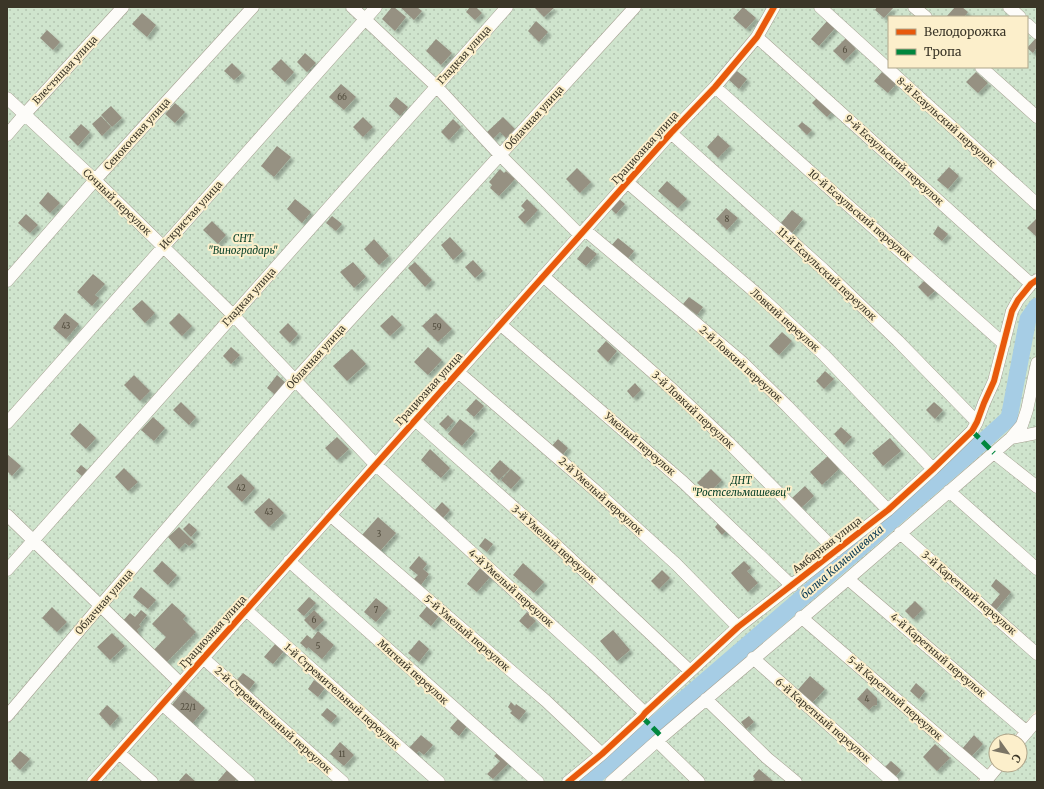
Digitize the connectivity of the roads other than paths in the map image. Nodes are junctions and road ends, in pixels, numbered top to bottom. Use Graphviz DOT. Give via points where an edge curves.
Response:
graph roads {
  1 [pos="123,7"];
  2 [pos="253,7"];
  3 [pos="352,7"];
  4 [pos="376,7"];
  5 [pos="507,7"];
  6 [pos="635,7"];
  7 [pos="820,7"];
  8 [pos="914,7"];
  9 [pos="1008,7"];
  10 [pos="772,8"];
  11 [pos="925,16"];
  12 [pos="1019,16"];
  13 [pos="365,19"];
  14 [pos="1028,25"];
  15 [pos="1037,33"];
  16 [pos="757,37"];
  17 [pos="982,68"];
  18 [pos="436,86"];
  19 [pos="715,88"];
  20 [pos="7,98"];
  21 [pos="24,114"];
  22 [pos="1037,117"];
  23 [pos="671,133"];
  24 [pos="7,135"];
  25 [pos="500,155"];
  26 [pos="95,180"];
  27 [pos="627,182"];
  28 [pos="1037,204"];
  29 [pos="582,232"];
  30 [pos="163,246"];
  31 [pos="543,276"];
  32 [pos="7,281"];
  33 [pos="1034,282"];
  34 [pos="233,315"];
  35 [pos="500,324"];
  36 [pos="1004,344"];
  37 [pos="1037,363"];
  38 [pos="458,372"];
  39 [pos="295,380"];
  40 [pos="415,420"];
  41 [pos="977,422"];
  42 [pos="7,423"];
  43 [pos="1037,434"];
  44 [pos="1011,438"];
  45 [pos="994,453"];
  46 [pos="375,464"];
  47 [pos="933,468"];
  48 [pos="1037,487"];
  49 [pos="949,491"];
  50 [pos="888,510"];
  51 [pos="7,515"];
  52 [pos="330,515"];
  53 [pos="900,533"];
  54 [pos="33,540"];
  55 [pos="836,551"];
  56 [pos="289,561"];
  57 [pos="1037,569"];
  58 [pos="7,570"];
  59 [pos="848,579"];
  60 [pos="792,586"];
  61 [pos="100,606"];
  62 [pos="246,610"];
  63 [pos="801,617"];
  64 [pos="738,627"];
  65 [pos="1037,654"];
  66 [pos="203,658"];
  67 [pos="753,658"];
  68 [pos="690,671"];
  69 [pos="180,684"];
  70 [pos="706,699"];
  71 [pos="162,704"];
  72 [pos="645,713"];
  73 [pos="7,716"];
  74 [pos="1037,720"];
  75 [pos="1020,733"];
  76 [pos="1026,733"];
  77 [pos="657,741"];
  78 [pos="119,753"];
  79 [pos="602,754"];
  80 [pos="987,780"];
  81 [pos="93,782"];
  82 [pos="152,782"];
  83 [pos="249,782"];
  84 [pos="343,782"];
  85 [pos="439,782"];
  86 [pos="538,782"];
  87 [pos="568,782"];
  88 [pos="611,782"];
  89 [pos="699,782"];
  90 [pos="796,782"];
  91 [pos="893,782"];
  1 -- 21 [label="street, Блестящая улица"];
  2 -- 26 [label="street, Сенокосная улица"];
  3 -- 13 [label="street, 2-й Ловкий переулок"];
  4 -- 13 [label="street, Искристая улица"];
  5 -- 18 [label="street, Гладкая улица"];
  6 -- 25 [label="street, Облачная улица"];
  7 -- 28 [label="street, 8-й Есаульский переулок"];
  8 -- 11 [label="street"];
  9 -- 12 [label="street"];
  10 -- 16 [label="street, Грациозная улица"];
  13 -- 18 [label="street, 2-й Ловкий переулок"];
  13 -- 30 [label="street, Искристая улица"];
  14 -- 15 [label="street"];
  16 -- 19 [label="street, Грациозная улица"];
  16 -- 33 [label="street, 9-й Есаульский переулок"];
  17 -- 22 [label="street"];
  18 -- 25 [label="street, 2-й Ловкий переулок"];
  18 -- 34 [label="street, Гладкая улица"];
  19 -- 23 [label="street, Грациозная улица"];
  19 -- 36 [label="street, 10-й Есаульский переулок"];
  20 -- 21 [label="street, Сочный переулок"];
  21 -- 24 [label="street, Блестящая улица"];
  21 -- 26 [label="street, Сочный переулок"];
  23 -- 27 [label="street, Грациозная улица"];
  23 -- 41 [label="street, 11-й Есаульский переулок" via="823,269"];
  25 -- 29 [label="street, 2-й Ловкий переулок"];
  25 -- 39 [label="street, Облачная улица"];
  26 -- 30 [label="street, Сочный переулок"];
  26 -- 32 [label="street, Сенокосная улица"];
  27 -- 29 [label="street, Грациозная улица"];
  27 -- 47 [label="street, Ловкий переулок" via="824,355"];
  29 -- 31 [label="street, Грациозная улица"];
  29 -- 50 [label="street, 2-й Ловкий переулок" via="740,361"];
  30 -- 34 [label="street, Сочный переулок"];
  30 -- 42 [label="street, Искристая улица"];
  31 -- 35 [label="street, Грациозная улица"];
  31 -- 55 [label="street, 3-й Ловкий переулок" via="673,390"];
  33 -- 36 [label="street, Амбарная улица" via="1012,311"];
  34 -- 39 [label="street, Сочный переулок"];
  34 -- 54 [label="street, Гладкая улица"];
  35 -- 38 [label="street, Грациозная улица"];
  35 -- 60 [label="street, Умелый переулок" via="683,482"];
  36 -- 41 [label="street, Амбарная улица" via="994,381"];
  37 -- 44 [label="street" via="1022,425"];
  38 -- 40 [label="street, Грациозная улица"];
  38 -- 64 [label="street, 2-й Умелый переулок" via="596,491 676,564"];
  39 -- 46 [label="street, Сочный переулок"];
  39 -- 61 [label="street, Облачная улица"];
  40 -- 46 [label="street, Грациозная улица"];
  40 -- 68 [label="street, 3-й Умелый переулок" via="553,542"];
  41 -- 47 [label="street, Амбарная улица" via="972,431"];
  43 -- 44 [label="street"];
  44 -- 45 [label="street"];
  45 -- 48 [label="street"];
  45 -- 49 [label="street"];
  46 -- 52 [label="street, Грациозная улица"];
  46 -- 72 [label="street, 4-й Умелый переулок"];
  47 -- 50 [label="street, Амбарная улица"];
  49 -- 53 [label="street"];
  49 -- 57 [label="street"];
  50 -- 55 [label="street, Амбарная улица"];
  51 -- 54 [label="street"];
  52 -- 56 [label="street, Грациозная улица"];
  52 -- 79 [label="street, 5-й Умелый переулок" via="546,702"];
  53 -- 59 [label="street"];
  53 -- 65 [label="street, 3-й Каретный переулок"];
  54 -- 58 [label="street, Гладкая улица"];
  54 -- 61 [label="street"];
  55 -- 60 [label="street, Амбарная улица"];
  56 -- 62 [label="street, Грациозная улица"];
  56 -- 86 [label="street, Мягкий переулок"];
  59 -- 63 [label="street"];
  59 -- 75 [label="street, 4-й Каретный переулок"];
  60 -- 64 [label="street, Амбарная улица"];
  61 -- 69 [label="street"];
  61 -- 73 [label="street, Облачная улица"];
  62 -- 66 [label="street, Грациозная улица"];
  62 -- 85 [label="street, 1-й Стремительный переулок"];
  63 -- 67 [label="street"];
  63 -- 80 [label="street, 5-й Каретный переулок"];
  64 -- 68 [label="street, Амбарная улица"];
  66 -- 69 [label="street, Грациозная улица"];
  66 -- 84 [label="street, 2-й Стремительный переулок"];
  67 -- 70 [label="street"];
  67 -- 91 [label="street, 6-й Каретный переулок"];
  68 -- 72 [label="street, Амбарная улица"];
  69 -- 71 [label="street, Грациозная улица"];
  70 -- 77 [label="street"];
  70 -- 90 [label="street" via="767,758"];
  71 -- 78 [label="street, Грациозная улица"];
  71 -- 83 [label="street"];
  72 -- 79 [label="street, Амбарная улица"];
  74 -- 76 [label="street"];
  77 -- 88 [label="street"];
  77 -- 89 [label="street"];
  78 -- 81 [label="street, Грациозная улица"];
  78 -- 82 [label="street"];
  79 -- 87 [label="street, Амбарная улица"];
}
